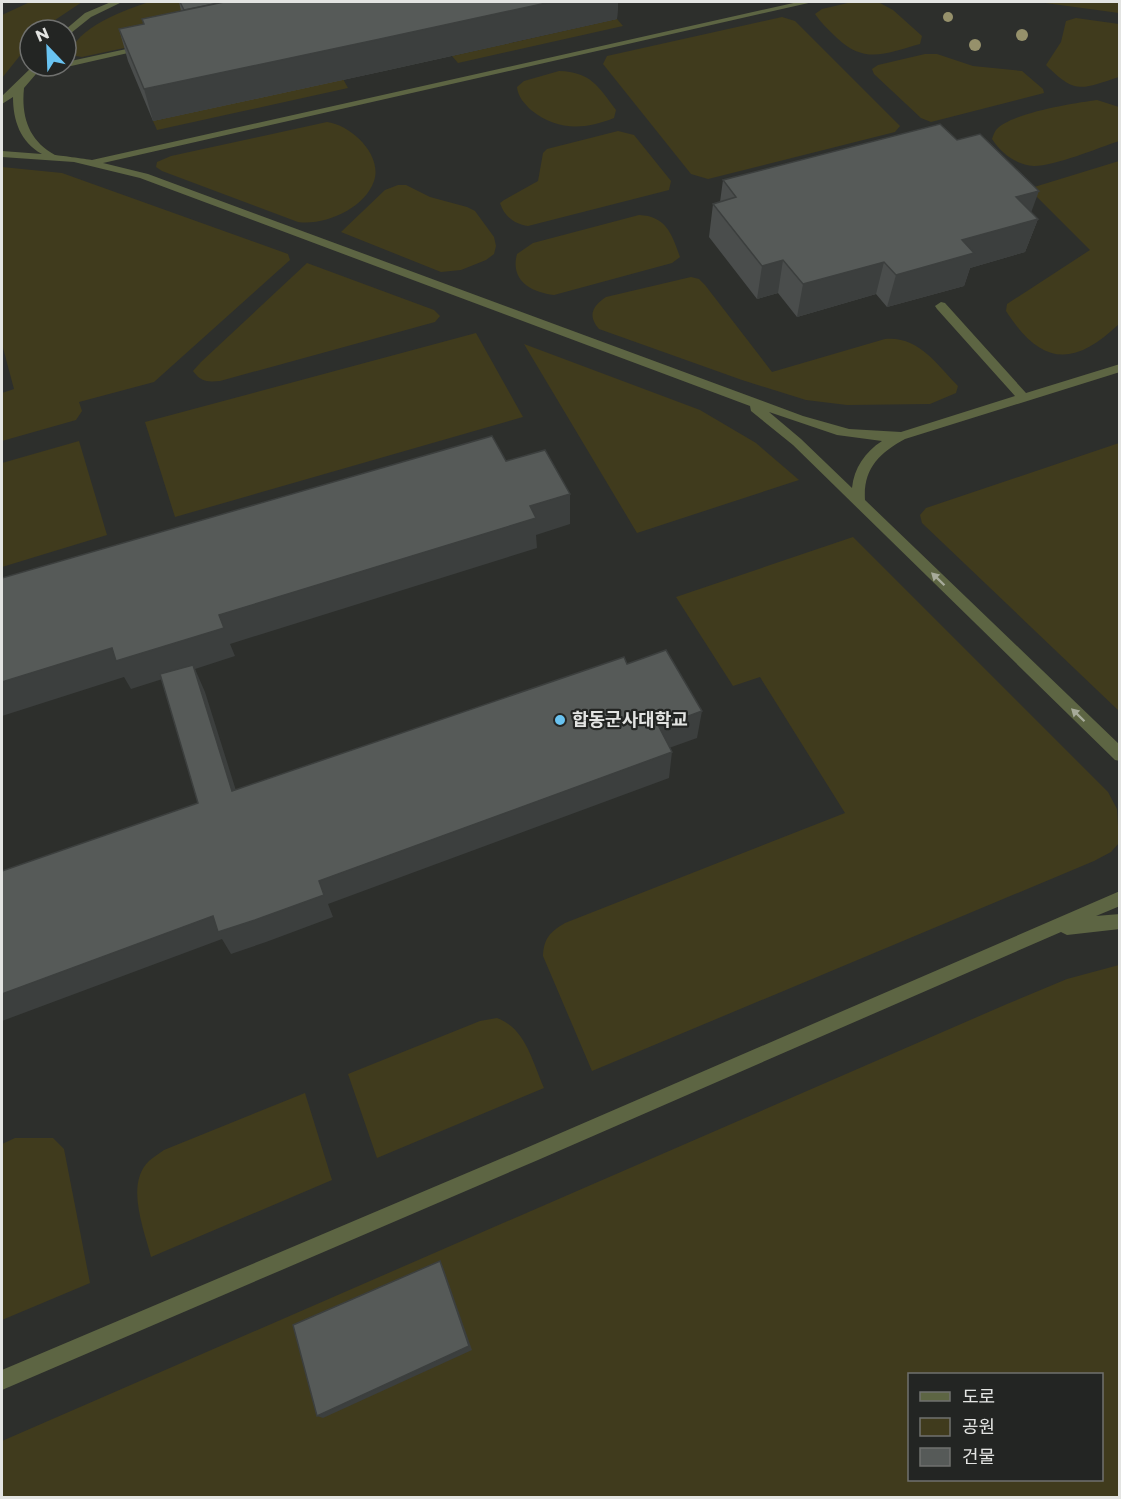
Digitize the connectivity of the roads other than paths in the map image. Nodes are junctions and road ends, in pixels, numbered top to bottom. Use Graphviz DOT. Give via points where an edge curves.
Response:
graph roads {
  1 [pos="117,2"];
  2 [pos="808,2"];
  3 [pos="78,24"];
  4 [pos="157,45"];
  5 [pos="78,62"];
  6 [pos="27,78"];
  7 [pos="19,87"];
  8 [pos="2,101"];
  9 [pos="152,150"];
  10 [pos="2,154"];
  11 [pos="55,157"];
  12 [pos="93,162"];
  13 [pos="144,176"];
  14 [pos="941,306"];
  15 [pos="1119,368"];
  16 [pos="735,395"];
  17 [pos="1023,398"];
  18 [pos="901,436"];
  19 [pos="859,503"];
  20 [pos="1119,755"];
  21 [pos="1119,898"];
  22 [pos="1119,921"];
  23 [pos="1046,930"];
  24 [pos="2,1380"];
  1 -- 3 [label="street"];
  2 -- 9 [label="street"];
  4 -- 5 [label="street"];
  6 -- 7 [label="street"];
  7 -- 8 [label="street"];
  7 -- 11 [label="street" via="18,111 23,129 35,145"];
  9 -- 12 [label="street"];
  9 -- 13 [label="street" via="132,162 132,167"];
  10 -- 11 [label="street"];
  11 -- 12 [label="street"];
  12 -- 13 [label="street"];
  13 -- 16 [label="street"];
  14 -- 17 [label="street"];
  15 -- 17 [label="street"];
  16 -- 18 [label="street" via="854,435"];
  16 -- 19 [label="street" via="776,423"];
  17 -- 18 [label="street"];
  18 -- 19 [label="street" via="870,456 860,473"];
  20 -- 19 [label="street, one-way"];
  21 -- 23 [label="street"];
  22 -- 23 [label="street"];
  23 -- 24 [label="street"];
}
